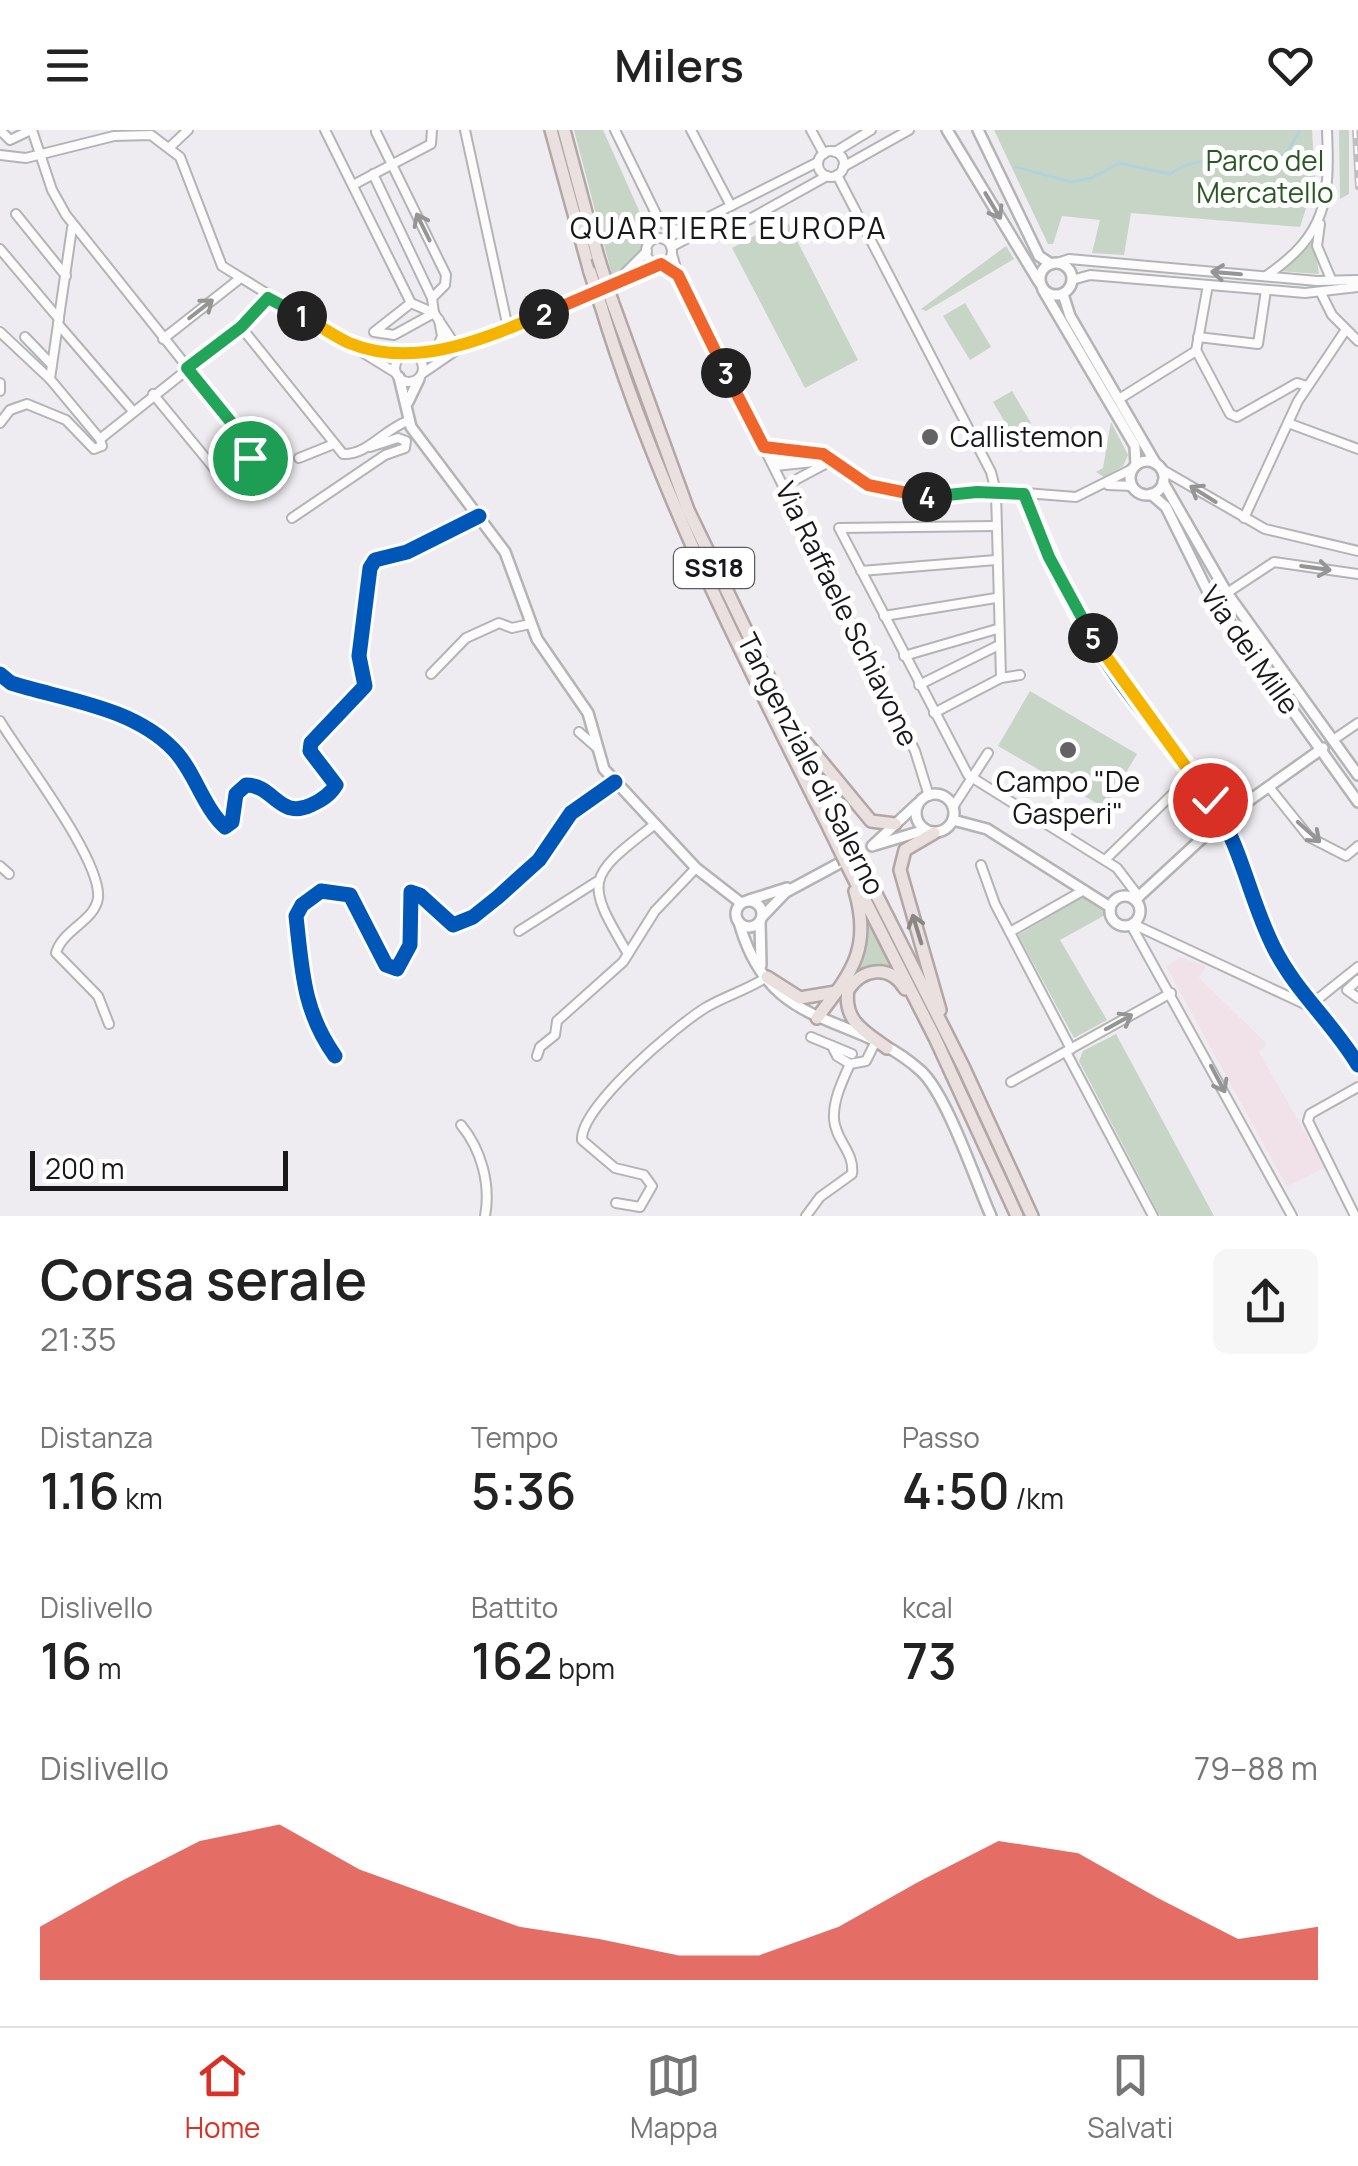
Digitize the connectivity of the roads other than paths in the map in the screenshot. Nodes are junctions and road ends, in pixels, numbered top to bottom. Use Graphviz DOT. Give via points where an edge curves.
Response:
graph roads {
  1 [pos="0,130"];
  2 [pos="32,130"];
  3 [pos="188,130"];
  4 [pos="326,130"];
  5 [pos="432,130"];
  6 [pos="465,130"];
  7 [pos="552,130"];
  8 [pos="564,130"];
  9 [pos="616,130"];
  10 [pos="691,130"];
  11 [pos="811,130"];
  12 [pos="871,130"];
  13 [pos="909,130"];
  14 [pos="947,130"];
  15 [pos="978,130"];
  16 [pos="1326,130"];
  17 [pos="376,132"];
  18 [pos="170,147"];
  19 [pos="43,154"];
  20 [pos="0,156"];
  21 [pos="826,156"];
  22 [pos="392,164"];
  23 [pos="836,173"];
  24 [pos="373,174"];
  25 [pos="353,185"];
  26 [pos="731,206"];
  27 [pos="16,214"];
  28 [pos="1321,215"];
  29 [pos="660,222"];
  30 [pos="72,224"];
  31 [pos="681,232"];
  32 [pos="666,245"];
  33 [pos="0,249"];
  34 [pos="646,251"];
  35 [pos="70,252"];
  36 [pos="94,252"];
  37 [pos="1054,263"];
  38 [pos="660,264"];
  39 [pos="678,275"];
  40 [pos="66,276"];
  41 [pos="1266,276"];
  42 [pos="623,278"];
  43 [pos="1332,279"];
  44 [pos="238,280"];
  45 [pos="1072,280"];
  46 [pos="1208,284"];
  47 [pos="1358,284"];
  48 [pos="1041,286"];
  49 [pos="1266,290"];
  50 [pos="1321,293"];
  51 [pos="1063,294"];
  52 [pos="268,298"];
  53 [pos="432,298"];
  54 [pos="411,304"];
  55 [pos="607,304"];
  56 [pos="436,317"];
  57 [pos="58,322"];
  58 [pos="241,327"];
  59 [pos="508,328"];
  60 [pos="1345,331"];
  61 [pos="0,332"];
  62 [pos="25,337"];
  63 [pos="1198,337"];
  64 [pos="163,338"];
  65 [pos="1358,342"];
  66 [pos="350,344"];
  67 [pos="437,348"];
  68 [pos="458,349"];
  69 [pos="1196,350"];
  70 [pos="408,353"];
  71 [pos="52,366"];
  72 [pos="187,368"];
  73 [pos="398,376"];
  74 [pos="421,376"];
  75 [pos="50,379"];
  76 [pos="0,383"];
  77 [pos="1308,386"];
  78 [pos="0,391"];
  79 [pos="153,394"];
  80 [pos="1119,398"];
  81 [pos="407,405"];
  82 [pos="132,410"];
  83 [pos="408,420"];
  84 [pos="0,423"];
  85 [pos="1288,423"];
  86 [pos="100,439"];
  87 [pos="334,444"];
  88 [pos="370,447"];
  89 [pos="764,447"];
  90 [pos="1358,449"];
  91 [pos="817,452"];
  92 [pos="299,458"];
  93 [pos="833,460"];
  94 [pos="774,464"];
  95 [pos="1159,466"];
  96 [pos="1134,467"];
  97 [pos="1163,482"];
  98 [pos="784,486"];
  99 [pos="1103,486"];
  100 [pos="1132,486"];
  101 [pos="996,492"];
  102 [pos="1024,494"];
  103 [pos="1151,494"];
  104 [pos="479,516"];
  105 [pos="292,518"];
  106 [pos="1244,518"];
  107 [pos="995,526"];
  108 [pos="1358,551"];
  109 [pos="996,560"];
  110 [pos="861,572"];
  111 [pos="1358,574"];
  112 [pos="1227,593"];
  113 [pos="996,598"];
  114 [pos="884,616"];
  115 [pos="530,624"];
  116 [pos="997,629"];
  117 [pos="997,646"];
  118 [pos="904,656"];
  119 [pos="0,674"];
  120 [pos="432,674"];
  121 [pos="1020,675"];
  122 [pos="1001,676"];
  123 [pos="919,685"];
  124 [pos="774,693"];
  125 [pos="934,713"];
  126 [pos="0,721"];
  127 [pos="1358,723"];
  128 [pos="579,732"];
  129 [pos="1333,740"];
  130 [pos="596,747"];
  131 [pos="1321,749"];
  132 [pos="988,753"];
  133 [pos="1358,775"];
  134 [pos="1192,776"];
  135 [pos="971,778"];
  136 [pos="615,782"];
  137 [pos="1269,787"];
  138 [pos="929,796"];
  139 [pos="919,802"];
  140 [pos="1358,802"];
  141 [pos="953,807"];
  142 [pos="1223,819"];
  143 [pos="952,820"];
  144 [pos="895,824"];
  145 [pos="654,825"];
  146 [pos="835,827"];
  147 [pos="929,831"];
  148 [pos="1358,846"];
  149 [pos="1105,860"];
  150 [pos="842,863"];
  151 [pos="0,866"];
  152 [pos="981,866"];
  153 [pos="696,868"];
  154 [pos="9,874"];
  155 [pos="596,882"];
  156 [pos="794,886"];
  157 [pos="721,890"];
  158 [pos="1084,890"];
  159 [pos="1137,898"];
  160 [pos="742,902"];
  161 [pos="1110,907"];
  162 [pos="738,919"];
  163 [pos="761,919"];
  164 [pos="1132,924"];
  165 [pos="519,931"];
  166 [pos="1010,932"];
  167 [pos="1161,937"];
  168 [pos="628,954"];
  169 [pos="1149,955"];
  170 [pos="1358,968"];
  171 [pos="764,972"];
  172 [pos="1358,980"];
  173 [pos="842,991"];
  174 [pos="1171,993"];
  175 [pos="1358,998"];
  176 [pos="1309,1006"];
  177 [pos="820,1019"];
  178 [pos="109,1024"];
  179 [pos="942,1024"];
  180 [pos="812,1036"];
  181 [pos="936,1038"];
  182 [pos="832,1046"];
  183 [pos="881,1046"];
  184 [pos="1068,1051"];
  185 [pos="852,1054"];
  186 [pos="336,1056"];
  187 [pos="537,1056"];
  188 [pos="850,1064"];
  189 [pos="1358,1065"];
  190 [pos="1011,1082"];
  191 [pos="1358,1087"];
  192 [pos="461,1125"];
  193 [pos="616,1203"];
  194 [pos="486,1216"];
  195 [pos="806,1216"];
  196 [pos="991,1216"];
  197 [pos="1018,1216"];
  198 [pos="1032,1216"];
  199 [pos="1152,1216"];
  200 [pos="1292,1216"];
  201 [pos="1355,1216"];
  1 -- 2 [label="street" via="10,140"];
  2 -- 19 [label="street"];
  3 -- 18 [label="street"];
  4 -- 25 [label="street"];
  5 -- 22 [label="street" via="431,144"];
  6 -- 59 [label="street"];
  7 -- 55 [label="highway, Tangenziale di Salerno / SS18, bridge" via="590,272"];
  8 -- 55 [label="highway, Tangenziale di Salerno / SS18, bridge"];
  9 -- 29 [label="street"];
  10 -- 26 [label="street"];
  11 -- 21 [label="street"];
  12 -- 21 [label="street"];
  13 -- 23 [label="street"];
  14 -- 48 [label="street, one-way"];
  15 -- 37 [label="street" via="1040,256"];
  16 -- 28 [label="street" via="1329,177"];
  17 -- 22 [label="street"];
  18 -- 19 [label="street" via="132,133"];
  18 -- 44 [label="street" via="201,203 222,266"];
  19 -- 20 [label="street"];
  19 -- 30 [label="street" via="52,190"];
  21 -- 23 [label="street"];
  21 -- 23 [label="street"];
  21 -- 26 [label="street"];
  22 -- 24 [label="street"];
  53 -- 22 [label="street, one-way" via="446,274"];
  23 -- 32 [label="street" via="748,220 726,218"];
  23 -- 101 [label="street"];
  24 -- 25 [label="street"];
  24 -- 53 [label="street"];
  25 -- 54 [label="street"];
  26 -- 31 [label="street"];
  27 -- 40 [label="street"];
  28 -- 41 [label="street" via="1299,252"];
  28 -- 43 [label="street" via="1317,246"];
  29 -- 31 [label="street"];
  29 -- 32 [label="street, Via Raffaele Schiavone"];
  30 -- 35 [label="street"];
  30 -- 36 [label="street"];
  31 -- 32 [label="street"];
  32 -- 34 [label="street"];
  32 -- 38 [label="street"];
  32 -- 39 [label="street, Via Raffaele Schiavone"];
  33 -- 57 [label="street"];
  34 -- 38 [label="street"];
  34 -- 42 [label="street"];
  35 -- 36 [label="street"];
  35 -- 40 [label="street"];
  36 -- 64 [label="street"];
  41 -- 37 [label="street, one-way"];
  37 -- 45 [label="street" via="1070,271"];
  37 -- 48 [label="street" via="1043,269"];
  38 -- 39 [label="street"];
  38 -- 42 [label="street"];
  39 -- 89 [label="street, Via Raffaele Schiavone"];
  40 -- 57 [label="street"];
  41 -- 43 [label="street"];
  42 -- 59 [label="street"];
  43 -- 47 [label="street"];
  44 -- 52 [label="street"];
  64 -- 44 [label="street, one-way"];
  45 -- 46 [label="street" via="1090,275"];
  45 -- 51 [label="street"];
  46 -- 49 [label="street"];
  46 -- 63 [label="street"];
  47 -- 50 [label="street"];
  48 -- 51 [label="street"];
  48 -- 96 [label="street" via="1135,446"];
  49 -- 50 [label="street"];
  49 -- 63 [label="street" via="1258,344"];
  50 -- 60 [label="street"];
  51 -- 80 [label="street"];
  52 -- 58 [label="street"];
  52 -- 66 [label="street"];
  53 -- 56 [label="street"];
  54 -- 56 [label="street"];
  54 -- 56 [label="street" via="374,332 394,335"];
  55 -- 124 [label="highway, Tangenziale di Salerno / SS18" via="688,510"];
  55 -- 146 [label="highway, Tangenziale di Salerno / SS18" via="632,400 692,550"];
  56 -- 67 [label="street" via="442,336"];
  56 -- 68 [label="street"];
  57 -- 71 [label="street"];
  57 -- 82 [label="street"];
  58 -- 72 [label="street"];
  58 -- 87 [label="street"];
  59 -- 68 [label="street"];
  60 -- 65 [label="street"];
  60 -- 77 [label="street"];
  61 -- 75 [label="street"];
  62 -- 71 [label="street"];
  63 -- 69 [label="street"];
  64 -- 72 [label="street"];
  66 -- 70 [label="street"];
  66 -- 73 [label="street"];
  67 -- 68 [label="street"];
  67 -- 70 [label="street"];
  68 -- 74 [label="street"];
  69 -- 77 [label="street" via="1237,418 1297,383"];
  69 -- 80 [label="street"];
  70 -- 73 [label="street" via="396,362"];
  70 -- 74 [label="street" via="422,360"];
  71 -- 75 [label="street"];
  72 -- 79 [label="street"];
  72 -- 79 [label="street" via="248,443 250,458 236,474 218,473"];
  73 -- 74 [label="street" via="410,383"];
  73 -- 81 [label="street"];
  74 -- 81 [label="street"];
  75 -- 86 [label="street"];
  76 -- 78 [label="street"];
  77 -- 85 [label="street"];
  79 -- 82 [label="street"];
  80 -- 95 [label="street"];
  81 -- 83 [label="street"];
  82 -- 86 [label="street"];
  83 -- 88 [label="street"];
  83 -- 104 [label="street"];
  84 -- 86 [label="street" via="27,404 66,420 94,449 102,446"];
  85 -- 90 [label="street"];
  85 -- 106 [label="street"];
  87 -- 88 [label="street" via="349,455"];
  87 -- 92 [label="street"];
  88 -- 105 [label="street" via="406,441 405,448"];
  89 -- 91 [label="street"];
  89 -- 94 [label="street, Via Raffaele Schiavone"];
  91 -- 93 [label="street"];
  91 -- 94 [label="street"];
  93 -- 94 [label="street"];
  93 -- 98 [label="street"];
  93 -- 101 [label="street" via="868,485 906,496"];
  94 -- 98 [label="street, Via Raffaele Schiavone"];
  95 -- 96 [label="street"];
  95 -- 97 [label="street"];
  106 -- 95 [label="street, one-way"];
  96 -- 99 [label="street"];
  96 -- 100 [label="street"];
  97 -- 103 [label="street"];
  97 -- 112 [label="street, Via dei Mille"];
  98 -- 138 [label="street, Via Raffaele Schiavone" via="914,751"];
  99 -- 100 [label="street"];
  99 -- 102 [label="street" via="1076,497"];
  100 -- 103 [label="street"];
  101 -- 102 [label="street"];
  101 -- 107 [label="street"];
  102 -- 134 [label="street" via="1092,637"];
  103 -- 131 [label="street, Via dei Mille" via="1166,507 1208,592"];
  104 -- 115 [label="street" via="512,564"];
  104 -- 119 [label="street" via="370,568 359,656 365,686 311,744 310,752 336,785 325,798 297,810 246,784 225,826 163,740 104,709"];
  106 -- 108 [label="street" via="1276,534"];
  107 -- 109 [label="street"];
  107 -- 110 [label="street" via="839,528"];
  109 -- 110 [label="street"];
  109 -- 113 [label="street"];
  110 -- 114 [label="street"];
  112 -- 111 [label="street, one-way" via="1274,562"];
  112 -- 129 [label="street, Via dei Mille"];
  113 -- 114 [label="street"];
  113 -- 116 [label="street"];
  114 -- 118 [label="street"];
  115 -- 120 [label="street" via="498,623 472,633"];
  115 -- 130 [label="street" via="588,714"];
  116 -- 117 [label="street"];
  116 -- 118 [label="street"];
  117 -- 122 [label="street"];
  117 -- 123 [label="street"];
  118 -- 123 [label="street"];
  121 -- 122 [label="street"];
  122 -- 125 [label="street"];
  123 -- 125 [label="street"];
  124 -- 144 [label="highway" via="860,810 876,824"];
  124 -- 146 [label="highway, Tangenziale di Salerno / SS18"];
  125 -- 135 [label="street"];
  126 -- 178 [label="street" via="74,831 91,872 95,907 56,953 98,996"];
  127 -- 129 [label="street"];
  128 -- 130 [label="street"];
  129 -- 131 [label="street"];
  129 -- 133 [label="street, Via dei Mille"];
  130 -- 136 [label="street"];
  131 -- 137 [label="street"];
  131 -- 140 [label="street, Via dei Mille"];
  132 -- 135 [label="street"];
  134 -- 142 [label="street"];
  134 -- 149 [label="street"];
  135 -- 141 [label="street"];
  135 -- 149 [label="street"];
  136 -- 145 [label="street"];
  136 -- 186 [label="street" via="571,813 540,860 474,917 452,925 412,892 410,945 397,969 386,965 350,895 321,891 302,905 296,916 307,1002 314,1026"];
  137 -- 142 [label="street"];
  137 -- 148 [label="street, one-way" via="1309,837 1346,856"];
  138 -- 139 [label="street"];
  138 -- 141 [label="street" via="942,796"];
  139 -- 144 [label="street"];
  139 -- 147 [label="street" via="916,818"];
  141 -- 143 [label="street"];
  142 -- 159 [label="street"];
  142 -- 176 [label="street" via="1273,947"];
  143 -- 147 [label="street"];
  143 -- 158 [label="street" via="987,829"];
  144 -- 147 [label="street" via="872,846"];
  145 -- 153 [label="street"];
  145 -- 155 [label="street" via="619,852"];
  146 -- 150 [label="highway, Tangenziale di Salerno / SS18, bridge"];
  146 -- 179 [label="highway, Tangenziale di Salerno / SS18, bridge"];
  179 -- 147 [label="highway, one-way" via="900,870 913,842"];
  149 -- 159 [label="street" via="1123,873"];
  150 -- 156 [label="street"];
  150 -- 173 [label="highway" via="864,933"];
  150 -- 181 [label="highway, Tangenziale di Salerno / SS18"];
  151 -- 154 [label="street"];
  152 -- 166 [label="street"];
  153 -- 157 [label="street"];
  153 -- 168 [label="street"];
  155 -- 165 [label="street"];
  155 -- 168 [label="street" via="596,898"];
  156 -- 160 [label="street"];
  156 -- 163 [label="street"];
  157 -- 160 [label="street"];
  157 -- 162 [label="street"];
  158 -- 161 [label="street"];
  158 -- 166 [label="street"];
  159 -- 161 [label="street" via="1119,898"];
  159 -- 164 [label="street" via="1140,912"];
  160 -- 162 [label="street"];
  160 -- 163 [label="street" via="759,905"];
  161 -- 164 [label="street" via="1115,922"];
  162 -- 163 [label="street" via="752,927"];
  162 -- 171 [label="street"];
  163 -- 171 [label="street" via="757,939"];
  164 -- 167 [label="street"];
  164 -- 169 [label="street"];
  166 -- 184 [label="street"];
  167 -- 169 [label="street" via="1152,940"];
  167 -- 176 [label="street"];
  168 -- 187 [label="street" via="558,1021"];
  169 -- 174 [label="street"];
  170 -- 176 [label="street"];
  171 -- 173 [label="highway" via="800,998"];
  171 -- 177 [label="street" via="791,1005"];
  171 -- 193 [label="street" via="686,1021 588,1116 582,1140 615,1168 644,1175 652,1186 640,1207"];
  172 -- 175 [label="street" via="1347,990"];
  173 -- 177 [label="highway"];
  173 -- 181 [label="highway" via="870,972 893,976"];
  173 -- 183 [label="highway" via="854,1023"];
  184 -- 174 [label="street, one-way"];
  174 -- 200 [label="street, one-way"];
  176 -- 189 [label="street"];
  177 -- 183 [label="street"];
  179 -- 198 [label="highway, Tangenziale di Salerno / SS18"];
  180 -- 182 [label="street"];
  181 -- 197 [label="highway, Tangenziale di Salerno / SS18"];
  182 -- 185 [label="street"];
  182 -- 188 [label="street"];
  183 -- 188 [label="street" via="866,1061"];
  183 -- 196 [label="street" via="913,1064 934,1087"];
  184 -- 190 [label="street"];
  184 -- 199 [label="street"];
  188 -- 195 [label="street" via="834,1118 852,1174"];
  191 -- 201 [label="street" via="1308,1121"];
  192 -- 194 [label="street" via="481,1161"];
}
